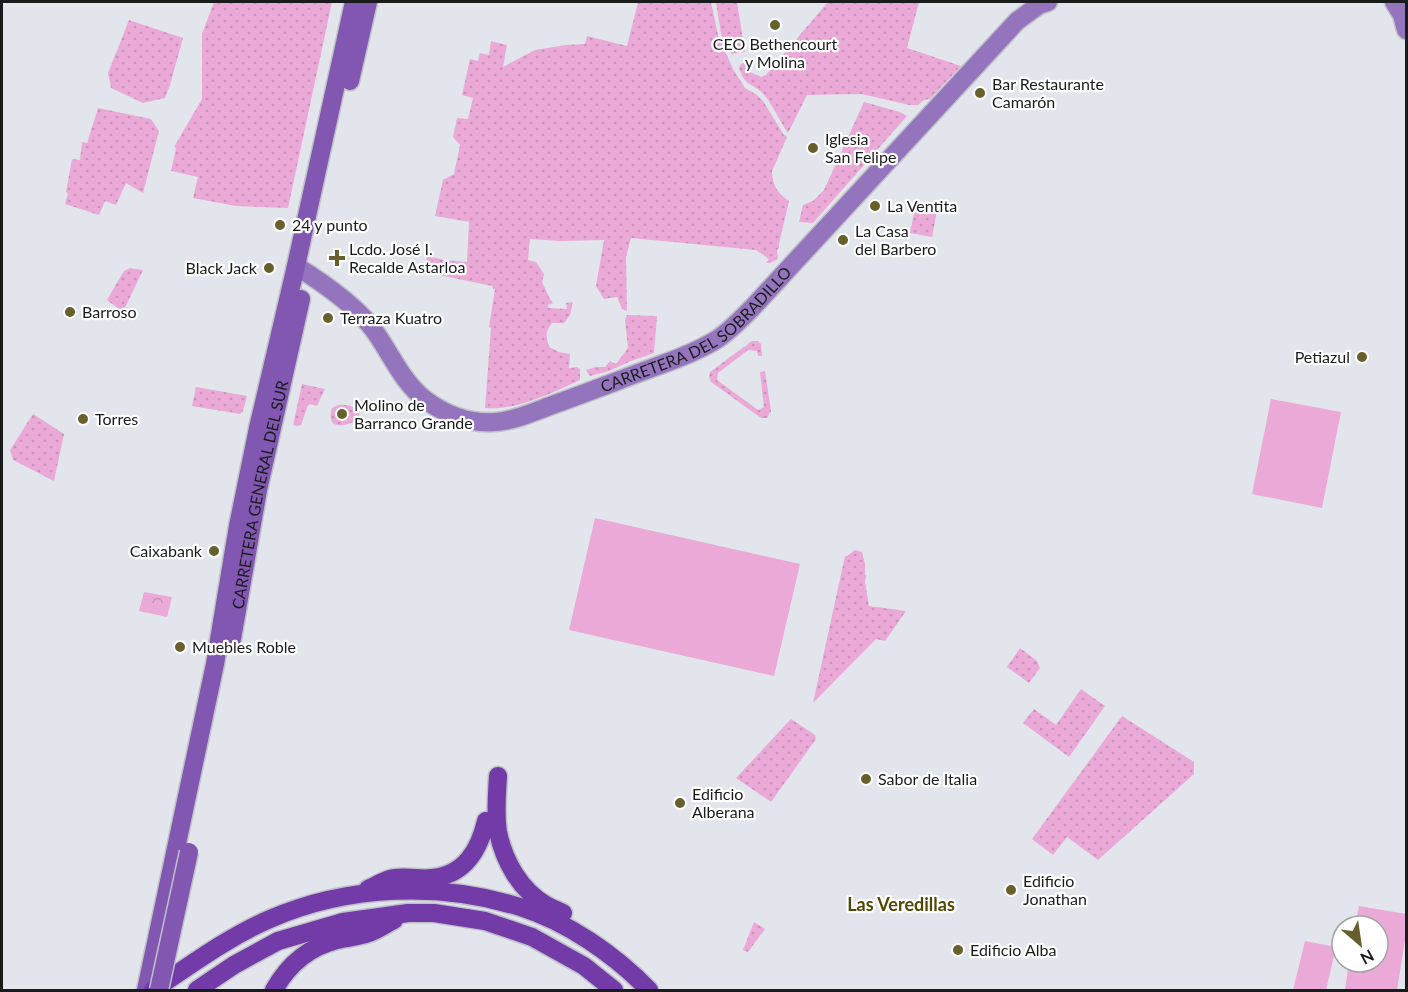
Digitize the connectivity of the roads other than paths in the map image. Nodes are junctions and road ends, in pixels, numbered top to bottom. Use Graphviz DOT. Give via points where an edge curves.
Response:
graph roads {
  1 [pos="354,2"];
  2 [pos="368,2"];
  3 [pos="1048,2"];
  4 [pos="1395,2"];
  5 [pos="1407,30"];
  6 [pos="301,270"];
  7 [pos="498,776"];
  8 [pos="486,821"];
  9 [pos="183,851"];
  10 [pos="357,894"];
  11 [pos="408,913"];
  12 [pos="604,950"];
  13 [pos="146,990"];
  14 [pos="153,990"];
  15 [pos="159,990"];
  16 [pos="197,990"];
  17 [pos="274,990"];
  18 [pos="614,990"];
  19 [pos="650,990"];
  1 -- 6 [label="main road, CARRETERA GENERAL DEL SUR"];
  2 -- 6 [label="main road, CARRETERA GENERAL DEL SUR"];
  3 -- 6 [label="main road, CARRETERA DEL SOBRADILLO" via="1017,21 753,307 718,339 692,353 534,412 479,423 455,417 425,400 360,313"];
  4 -- 5 [label="main road"];
  6 -- 9 [label="main road, CARRETERA GENERAL DEL SUR" via="237,610"];
  7 -- 12 [label="highway" via="498,832 519,882 546,905 585,928"];
  8 -- 10 [label="highway" via="476,850 450,874 391,879"];
  9 -- 13 [label="main road, CARRETERA GENERAL DEL SUR"];
  9 -- 15 [label="main road, CARRETERA GENERAL DEL SUR, bridge"];
  10 -- 12 [label="highway" via="410,891 482,898 544,916"];
  10 -- 14 [label="highway" via="269,919"];
  11 -- 16 [label="highway" via="343,922 278,941"];
  11 -- 17 [label="highway" via="369,933 318,946 291,965"];
  11 -- 18 [label="highway" via="484,921 532,937 584,966"];
  12 -- 19 [label="highway"];
}
